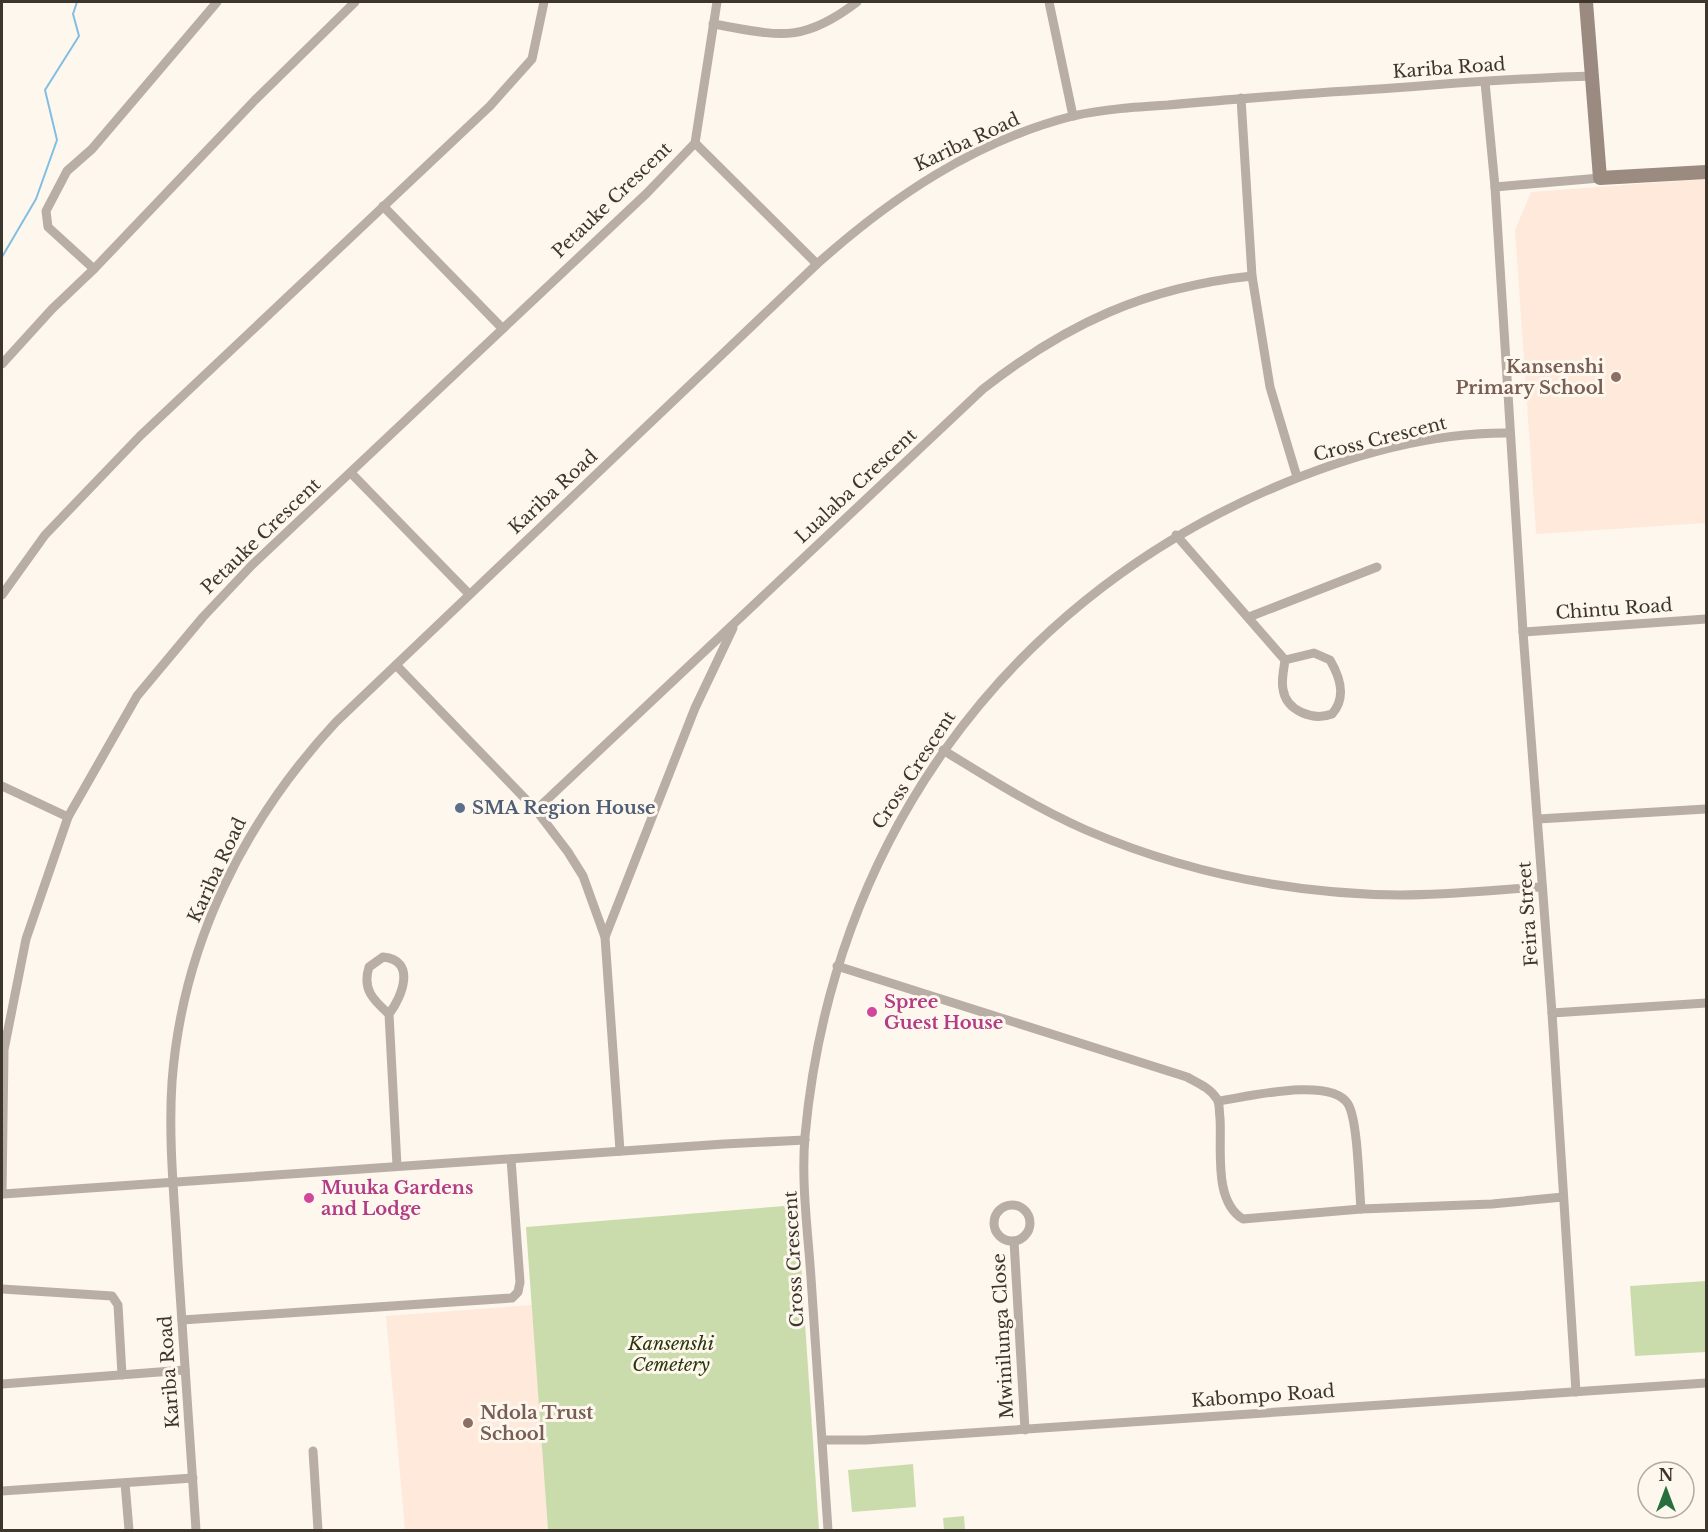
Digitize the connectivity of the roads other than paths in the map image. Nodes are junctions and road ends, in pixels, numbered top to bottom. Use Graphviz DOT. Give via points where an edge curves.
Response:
graph roads {
  1 [pos="217,2"];
  2 [pos="355,2"];
  3 [pos="544,2"];
  4 [pos="717,2"];
  5 [pos="857,2"];
  6 [pos="1049,2"];
  7 [pos="1586,2"];
  8 [pos="713,24"];
  9 [pos="1593,76"];
  10 [pos="1485,82"];
  11 [pos="1242,98"];
  12 [pos="1073,116"];
  13 [pos="695,143"];
  14 [pos="1707,172"];
  15 [pos="1600,178"];
  16 [pos="1495,187"];
  17 [pos="383,206"];
  18 [pos="817,264"];
  19 [pos="94,269"];
  20 [pos="1252,276"];
  21 [pos="502,328"];
  22 [pos="2,364"];
  23 [pos="1510,434"];
  24 [pos="351,473"];
  25 [pos="1298,477"];
  26 [pos="1176,535"];
  27 [pos="1377,567"];
  28 [pos="469,594"];
  29 [pos="2,595"];
  30 [pos="1249,617"];
  31 [pos="1707,619"];
  32 [pos="737,620"];
  33 [pos="1523,632"];
  34 [pos="696,658"];
  35 [pos="1284,660"];
  36 [pos="396,665"];
  37 [pos="711,671"];
  38 [pos="943,750"];
  39 [pos="2,786"];
  40 [pos="1707,809"];
  41 [pos="536,810"];
  42 [pos="68,817"];
  43 [pos="1538,819"];
  44 [pos="1541,887"];
  45 [pos="605,937"];
  46 [pos="837,966"];
  47 [pos="1707,1003"];
  48 [pos="1552,1013"];
  49 [pos="389,1014"];
  50 [pos="2,1097"];
  51 [pos="1219,1101"];
  52 [pos="805,1140"];
  53 [pos="620,1151"];
  54 [pos="510,1159"];
  55 [pos="397,1166"];
  56 [pos="174,1181"];
  57 [pos="2,1194"];
  58 [pos="1563,1197"];
  59 [pos="1361,1209"];
  60 [pos="1014,1241"];
  61 [pos="2,1289"];
  62 [pos="182,1320"];
  63 [pos="185,1370"];
  64 [pos="122,1376"];
  65 [pos="1707,1383"];
  66 [pos="2,1384"];
  67 [pos="1576,1392"];
  68 [pos="1025,1430"];
  69 [pos="823,1440"];
  70 [pos="313,1451"];
  71 [pos="193,1478"];
  72 [pos="125,1483"];
  73 [pos="2,1491"];
  74 [pos="129,1530"];
  75 [pos="196,1530"];
  76 [pos="318,1530"];
  77 [pos="828,1530"];
  1 -- 19 [label="street" via="92,148 67,171 46,211 48,227"];
  2 -- 19 [label="street" via="255,100"];
  3 -- 17 [label="street" via="534,54 527,68"];
  4 -- 8 [label="street, Petauke Crescent"];
  5 -- 8 [label="street" via="807,32 792,35"];
  6 -- 12 [label="street"];
  7 -- 9 [label="street"];
  8 -- 13 [label="street, Petauke Crescent"];
  9 -- 10 [label="street, Kariba Road"];
  9 -- 15 [label="street"];
  10 -- 11 [label="street, Kariba Road"];
  10 -- 16 [label="street, Feira Street"];
  11 -- 12 [label="street, Kariba Road"];
  11 -- 20 [label="street"];
  12 -- 18 [label="street, Kariba Road" via="986,148 945,168 879,210"];
  13 -- 18 [label="street"];
  13 -- 21 [label="street, Petauke Crescent"];
  14 -- 15 [label="street"];
  15 -- 16 [label="street"];
  16 -- 23 [label="street, Feira Street"];
  17 -- 21 [label="street"];
  17 -- 29 [label="street" via="96,480 45,535"];
  18 -- 28 [label="street, Kariba Road"];
  19 -- 22 [label="street"];
  20 -- 25 [label="street" via="1270,387"];
  20 -- 32 [label="street, Lualaba Crescent" via="1218,279 1144,298 1107,311 1040,347 983,389"];
  21 -- 24 [label="street, Petauke Crescent"];
  23 -- 25 [label="street, Cross Crescent" via="1477,433 1416,443"];
  23 -- 33 [label="street, Feira Street"];
  24 -- 28 [label="street"];
  24 -- 42 [label="street, Petauke Crescent" via="226,591 156,672 130,708"];
  25 -- 26 [label="street, Cross Crescent"];
  26 -- 30 [label="street"];
  26 -- 38 [label="street, Cross Crescent" via="1107,581 1055,624 976,707"];
  27 -- 30 [label="street"];
  28 -- 36 [label="street, Kariba Road"];
  30 -- 35 [label="street"];
  31 -- 33 [label="street, Chintu Road"];
  32 -- 34 [label="street, Lualaba Crescent"];
  32 -- 37 [label="street"];
  33 -- 43 [label="street, Feira Street"];
  34 -- 37 [label="street"];
  34 -- 41 [label="street, Lualaba Crescent"];
  35 -- 35 [label="street" via="1282,688 1287,701 1311,716 1332,714 1339,706 1341,691 1330,660 1314,653"];
  36 -- 41 [label="street"];
  36 -- 56 [label="street, Kariba Road" via="336,722 288,777 248,837 217,902 192,971 176,1052 172,1103"];
  37 -- 45 [label="street"];
  38 -- 44 [label="street" via="1017,795 1086,830 1159,858 1247,881 1401,895"];
  38 -- 46 [label="street, Cross Crescent" via="888,839"];
  39 -- 42 [label="street"];
  40 -- 43 [label="street"];
  41 -- 45 [label="street" via="577,864"];
  42 -- 50 [label="street, Petauke Crescent" via="22,955 4,1050"];
  43 -- 44 [label="street, Feira Street"];
  44 -- 48 [label="street, Feira Street"];
  45 -- 53 [label="street"];
  46 -- 51 [label="street" via="1187,1077 1206,1087"];
  46 -- 52 [label="street, Cross Crescent" via="817,1055"];
  47 -- 48 [label="street"];
  48 -- 58 [label="street, Feira Street"];
  49 -- 49 [label="street" via="366,986 369,967 383,957 400,964 404,974 402,995"];
  49 -- 55 [label="street"];
  50 -- 57 [label="street, Petauke Crescent"];
  51 -- 59 [label="street" via="1288,1091 1328,1090 1340,1095 1349,1105 1354,1124"];
  51 -- 59 [label="street" via="1222,1175 1233,1212 1243,1219 1259,1219"];
  52 -- 53 [label="street"];
  52 -- 69 [label="street, Cross Crescent" via="807,1227"];
  53 -- 54 [label="street"];
  54 -- 55 [label="street"];
  54 -- 62 [label="street" via="520,1282 512,1298"];
  55 -- 56 [label="street"];
  56 -- 57 [label="street"];
  56 -- 62 [label="street, Kariba Road"];
  58 -- 59 [label="street"];
  58 -- 67 [label="street, Feira Street"];
  60 -- 68 [label="street, Mwinilunga Close"];
  61 -- 64 [label="street" via="112,1296 118,1313"];
  62 -- 63 [label="street, Kariba Road"];
  63 -- 64 [label="street"];
  63 -- 71 [label="street, Kariba Road"];
  64 -- 66 [label="street"];
  65 -- 67 [label="street, Kabompo Road"];
  67 -- 68 [label="street, Kabompo Road"];
  68 -- 69 [label="street, Kabompo Road"];
  69 -- 77 [label="street, Cross Crescent"];
  70 -- 76 [label="street"];
  71 -- 72 [label="street"];
  71 -- 75 [label="street, Kariba Road"];
  72 -- 73 [label="street"];
  72 -- 74 [label="street"];
}
